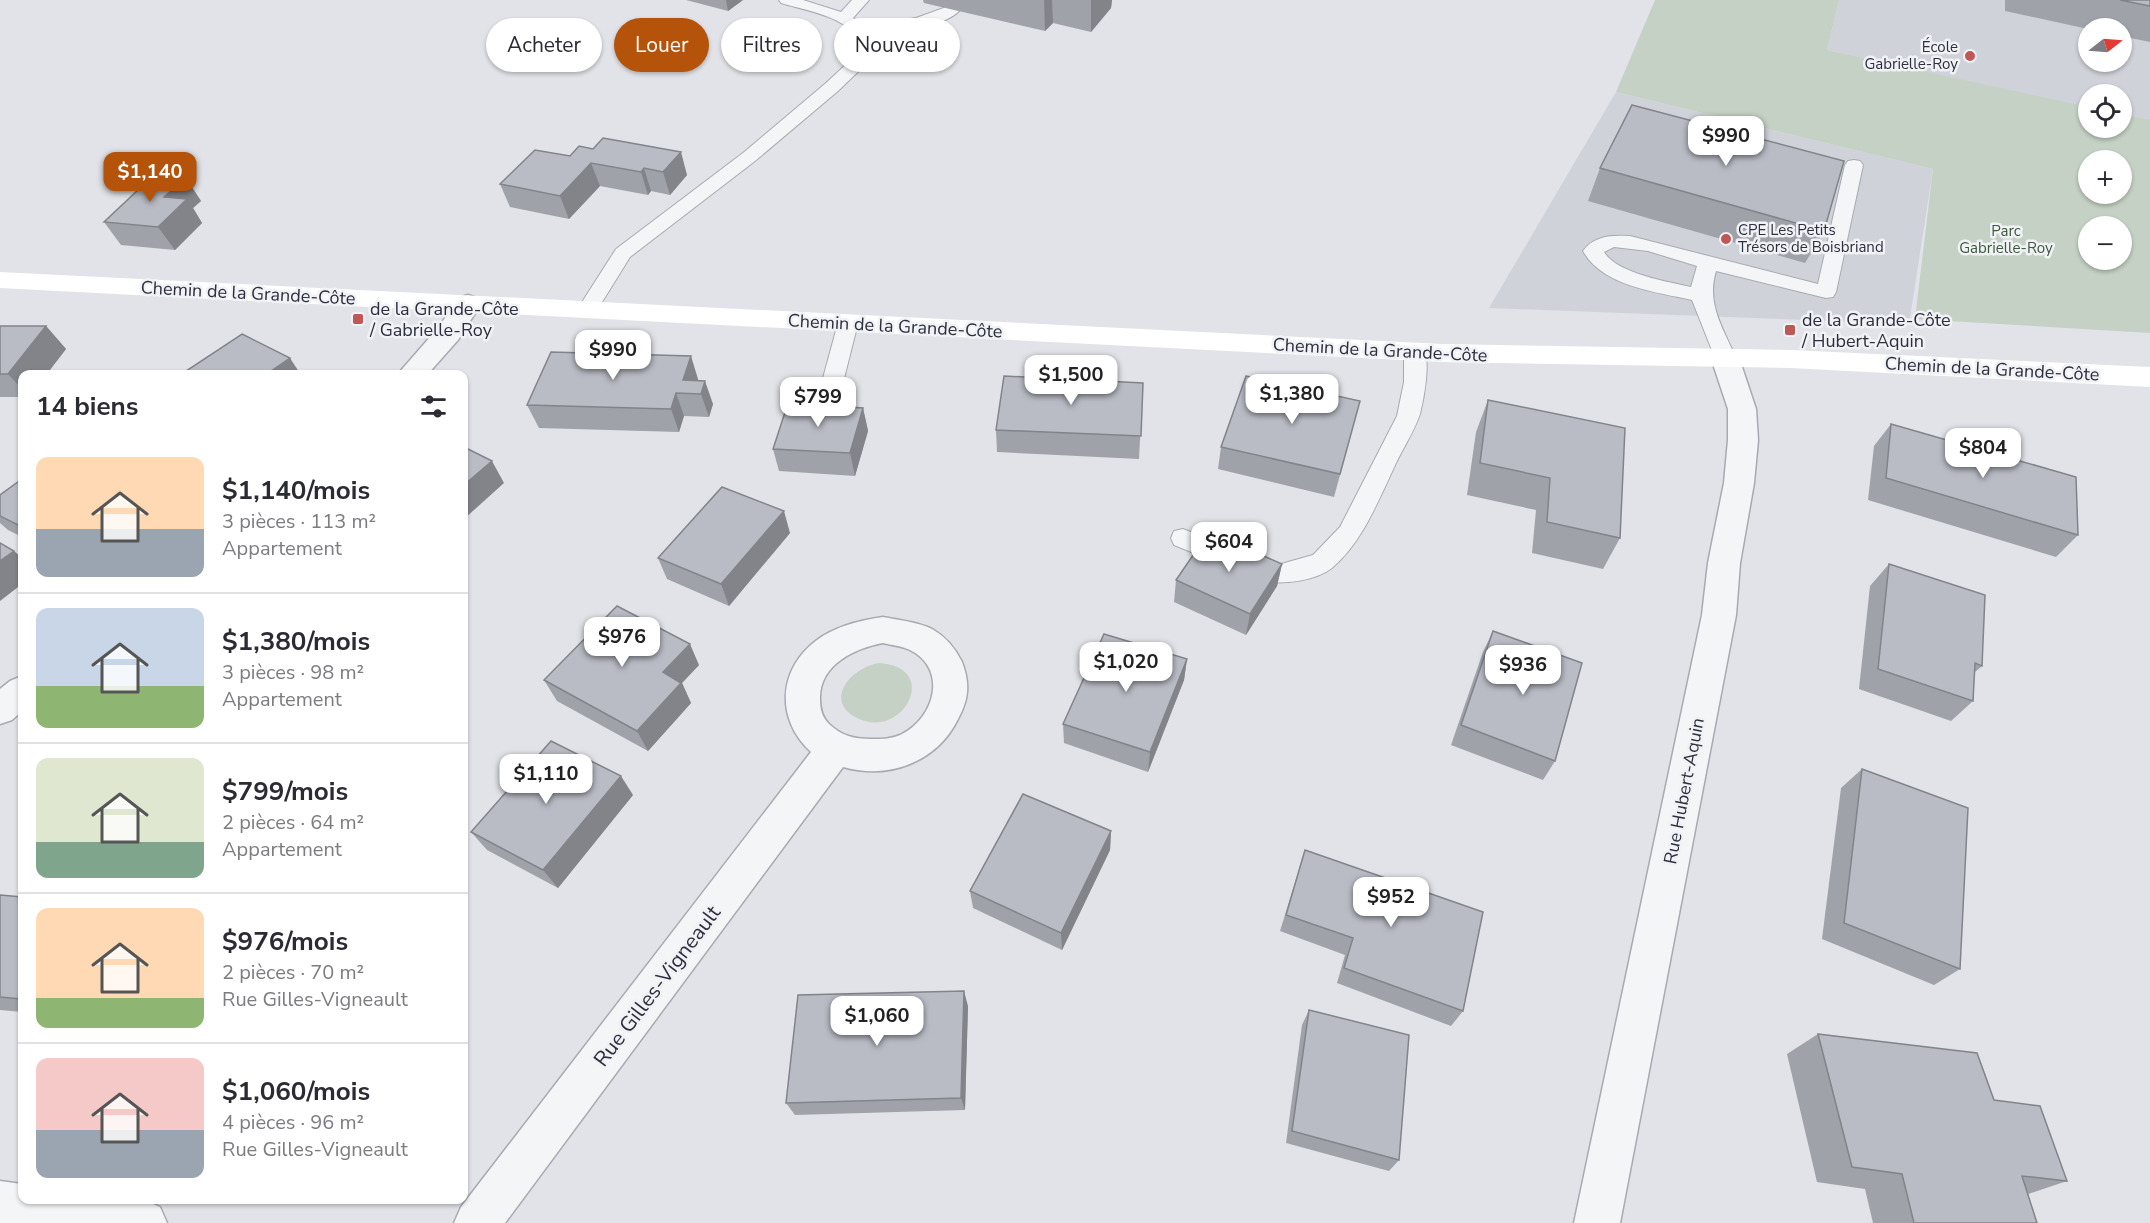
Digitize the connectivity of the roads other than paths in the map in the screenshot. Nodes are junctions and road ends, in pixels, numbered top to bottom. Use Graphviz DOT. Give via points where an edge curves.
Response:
graph roads {
  1 [pos="787,0"];
  2 [pos="861,0"];
  3 [pos="952,10"];
  4 [pos="840,18"];
  5 [pos="844,18"];
  6 [pos="934,18"];
  7 [pos="850,72"];
  8 [pos="1854,165"];
  9 [pos="1708,262"];
  10 [pos="0,280"];
  11 [pos="1701,296"];
  12 [pos="468,304"];
  13 [pos="587,310"];
  14 [pos="848,323"];
  15 [pos="1415,352"];
  16 [pos="1725,358"];
  17 [pos="416,370"];
  18 [pos="2150,377"];
  19 [pos="822,422"];
  20 [pos="1183,538"];
  21 [pos="18,694"];
  22 [pos="0,709"];
  23 [pos="835,749"];
  24 [pos="0,1204"];
  25 [pos="144,1223"];
  26 [pos="477,1223"];
  27 [pos="1597,1223"];
  1 -- 4 [label="lane"];
  2 -- 5 [label="lane"];
  3 -- 6 [label="lane"];
  7 -- 13 [label="lane" via="749,157 623,253"];
  8 -- 9 [label="lane" via="1826,292"];
  9 -- 11 [label="lane"];
  9 -- 11 [label="lane" via="1626,241 1603,243 1593,251 1598,261 1614,271"];
  10 -- 12 [label="main road, Chemin de la Grande-Côte"];
  11 -- 16 [label="lane"];
  12 -- 13 [label="main road, Chemin de la Grande-Côte"];
  12 -- 17 [label="street" via="448,334"];
  13 -- 14 [label="main road, Chemin de la Grande-Côte"];
  14 -- 15 [label="main road, Chemin de la Grande-Côte"];
  14 -- 19 [label="lane"];
  15 -- 16 [label="main road, Chemin de la Grande-Côte"];
  15 -- 20 [label="lane" via="1415,382 1408,416 1349,533 1322,562 1281,574 1266,572"];
  16 -- 18 [label="main road, Chemin de la Grande-Côte"];
  16 -- 27 [label="street, Rue Hubert-Aquin" via="1743,409 1739,483 1719,615"];
  21 -- 22 [label="street"];
  23 -- 26 [label="street, Rue Gilles-Vigneault"];
  24 -- 25 [label="street"];
}
